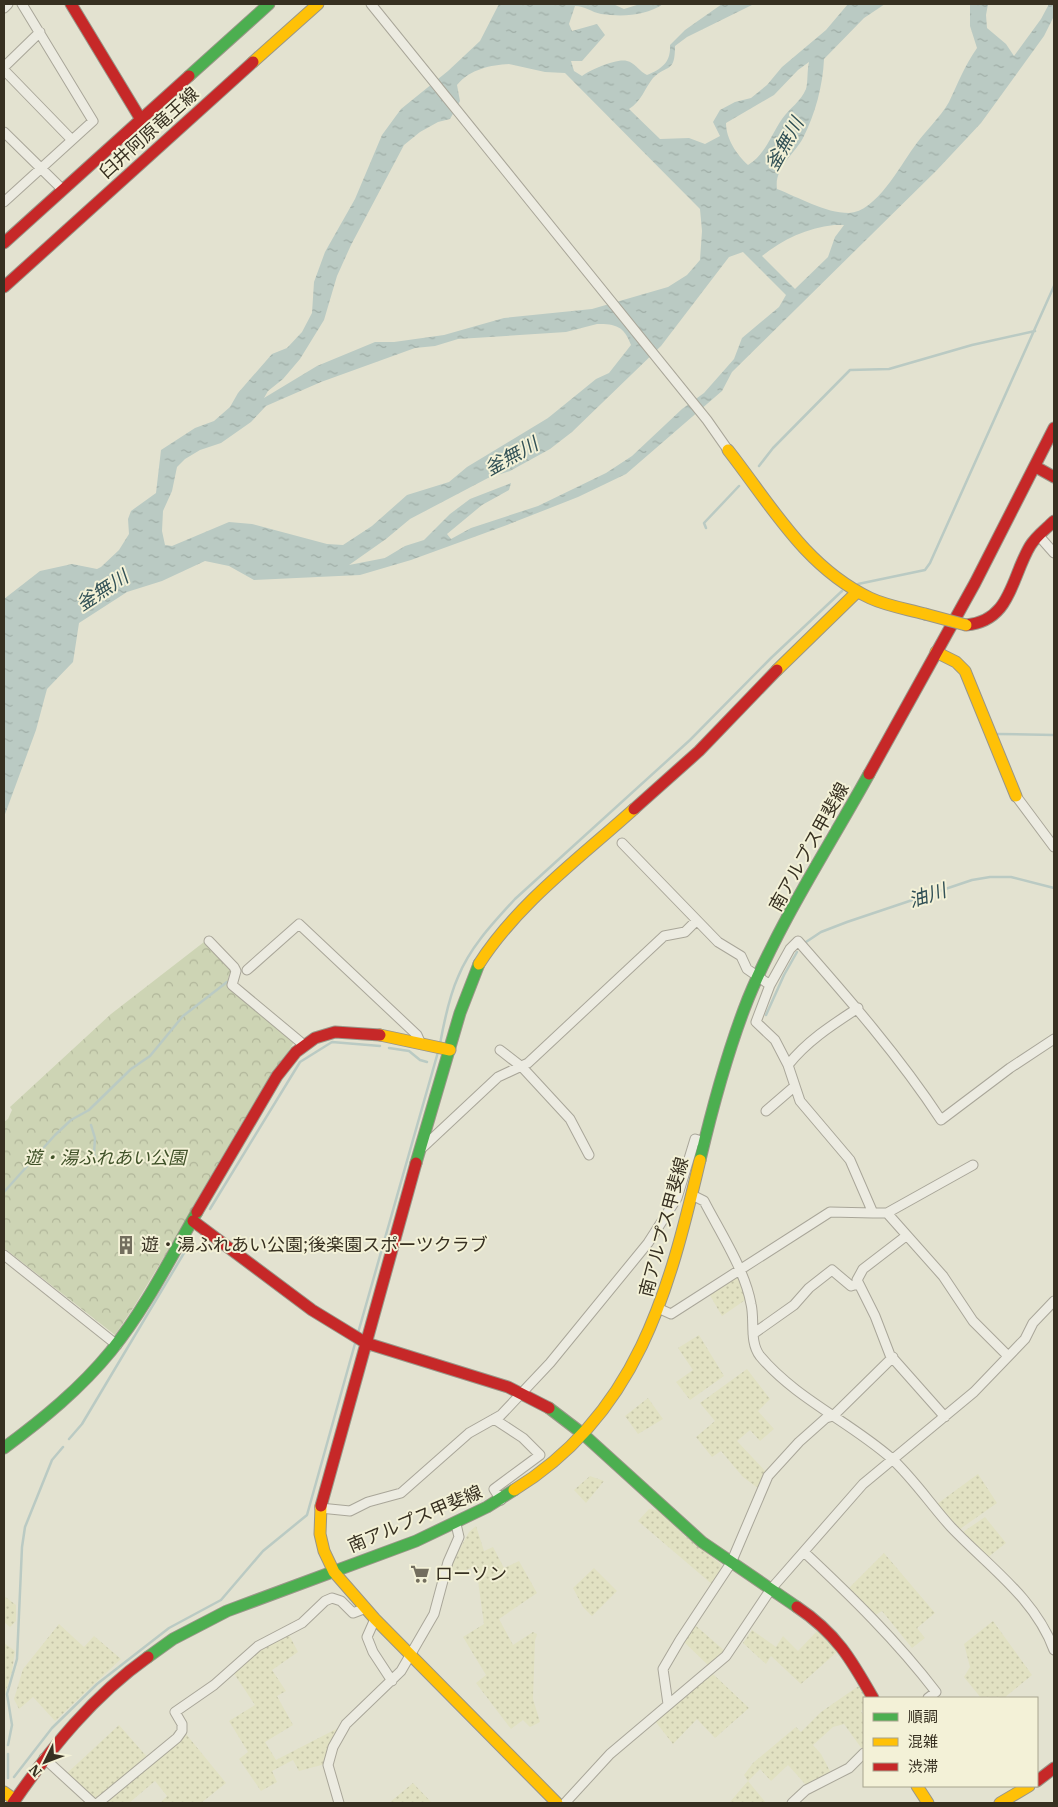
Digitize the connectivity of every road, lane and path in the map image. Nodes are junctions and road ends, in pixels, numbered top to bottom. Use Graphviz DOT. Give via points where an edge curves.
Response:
graph roads {
  1 [pos="8,4"];
  2 [pos="22,4"];
  3 [pos="71,4"];
  4 [pos="269,4"];
  5 [pos="318,4"];
  6 [pos="371,4"];
  7 [pos="4,8"];
  8 [pos="40,32"];
  9 [pos="4,68"];
  10 [pos="140,118"];
  11 [pos="5,137"];
  12 [pos="72,140"];
  13 [pos="42,168"];
  14 [pos="62,189"];
  15 [pos="4,202"];
  16 [pos="4,243"];
  17 [pos="4,287"];
  18 [pos="1054,428"];
  19 [pos="728,450"];
  20 [pos="1036,467"];
  21 [pos="1054,477"];
  22 [pos="1054,521"];
  23 [pos="1039,536"];
  24 [pos="1054,553"];
  25 [pos="857,592"];
  26 [pos="936,652"];
  27 [pos="1016,796"];
  28 [pos="622,844"];
  29 [pos="1054,847"];
  30 [pos="696,921"];
  31 [pos="209,941"];
  32 [pos="248,970"];
  33 [pos="758,976"];
  34 [pos="770,985"];
  35 [pos="858,1008"];
  36 [pos="1054,1039"];
  37 [pos="421,1044"];
  38 [pos="304,1045"];
  39 [pos="450,1050"];
  40 [pos="500,1050"];
  41 [pos="788,1065"];
  42 [pos="522,1067"];
  43 [pos="795,1086"];
  44 [pos="766,1111"];
  45 [pos="705,1142"];
  46 [pos="420,1149"];
  47 [pos="589,1155"];
  48 [pos="973,1165"];
  49 [pos="692,1194"];
  50 [pos="873,1213"];
  51 [pos="887,1213"];
  52 [pos="193,1221"];
  53 [pos="906,1236"];
  54 [pos="4,1255"];
  55 [pos="739,1271"];
  56 [pos="858,1284"];
  57 [pos="1054,1301"];
  58 [pos="660,1309"];
  59 [pos="753,1334"];
  60 [pos="366,1343"];
  61 [pos="117,1345"];
  62 [pos="1008,1356"];
  63 [pos="892,1357"];
  64 [pos="522,1393"];
  65 [pos="833,1416"];
  66 [pos="945,1417"];
  67 [pos="494,1419"];
  68 [pos="582,1434"];
  69 [pos="4,1448"];
  70 [pos="891,1459"];
  71 [pos="501,1500"];
  72 [pos="320,1508"];
  73 [pos="456,1524"];
  74 [pos="804,1552"];
  75 [pos="731,1563"];
  76 [pos="334,1572"];
  77 [pos="771,1589"];
  78 [pos="366,1608"];
  79 [pos="375,1619"];
  80 [pos="1054,1650"];
  81 [pos="410,1653"];
  82 [pos="392,1680"];
  83 [pos="872,1697"];
  84 [pos="929,1697"];
  85 [pos="668,1704"];
  86 [pos="863,1754"];
  87 [pos="44,1758"];
  88 [pos="1054,1768"];
  89 [pos="1038,1780"];
  90 [pos="918,1787"];
  91 [pos="1027,1787"];
  92 [pos="4,1792"];
  93 [pos="14,1802"];
  94 [pos="92,1803"];
  95 [pos="98,1803"];
  96 [pos="339,1803"];
  97 [pos="557,1803"];
  98 [pos="565,1803"];
  99 [pos="792,1803"];
  100 [pos="928,1803"];
  101 [pos="1000,1803"];
  1 -- 7 [label="street"];
  2 -- 8 [label="street"];
  3 -- 10 [label="street"];
  4 -- 10 [label="street"];
  5 -- 17 [label="street, 臼井阿原竜王線"];
  6 -- 19 [label="street"];
  8 -- 9 [label="street"];
  8 -- 12 [label="street" via="94,121"];
  9 -- 12 [label="street"];
  10 -- 14 [label="street"];
  11 -- 13 [label="street"];
  12 -- 13 [label="street"];
  13 -- 14 [label="street"];
  13 -- 15 [label="street"];
  14 -- 16 [label="street"];
  18 -- 20 [label="street, 南アルプス甲斐線"];
  19 -- 25 [label="street" via="796,544"];
  20 -- 21 [label="street"];
  20 -- 26 [label="street, 南アルプス甲斐線"];
  22 -- 23 [label="street"];
  23 -- 24 [label="street"];
  23 -- 25 [label="street, bridge" via="1025,556 997,613 984,623 966,625 888,605"];
  25 -- 39 [label="street" via="699,750 523,909 492,944 478,966"];
  26 -- 27 [label="street" via="956,662 965,671"];
  26 -- 33 [label="street, 南アルプス甲斐線"];
  27 -- 29 [label="street"];
  28 -- 30 [label="street"];
  30 -- 33 [label="street" via="718,942 741,956 746,968"];
  30 -- 42 [label="street" via="685,932 664,936"];
  31 -- 38 [label="street" via="234,967 232,984"];
  32 -- 37 [label="street" via="299,924 417,1035"];
  33 -- 34 [label="street"];
  33 -- 45 [label="street, 南アルプス甲斐線" via="723,1066"];
  34 -- 35 [label="street" via="790,949 798,942"];
  34 -- 41 [label="street" via="756,1022 775,1040"];
  35 -- 36 [label="street" via="941,1120"];
  35 -- 41 [label="street" via="818,1035"];
  37 -- 38 [label="street" via="335,1031 320,1035"];
  37 -- 39 [label="street"];
  38 -- 52 [label="street" via="277,1076"];
  39 -- 46 [label="street"];
  40 -- 42 [label="street"];
  41 -- 43 [label="street"];
  42 -- 46 [label="street" via="498,1077"];
  42 -- 47 [label="street" via="570,1119"];
  43 -- 44 [label="street"];
  43 -- 50 [label="street" via="800,1101 850,1160"];
  45 -- 49 [label="street, 南アルプス甲斐線"];
  45 -- 64 [label="street" via="695,1139 677,1198 648,1243"];
  46 -- 60 [label="street"];
  48 -- 51 [label="street"];
  49 -- 55 [label="street" via="704,1201"];
  49 -- 58 [label="street, 南アルプス甲斐線"];
  50 -- 51 [label="street"];
  50 -- 55 [label="street" via="830,1212"];
  51 -- 53 [label="street"];
  52 -- 60 [label="street" via="312,1310"];
  52 -- 61 [label="street"];
  53 -- 56 [label="street" via="863,1269 858,1275"];
  53 -- 62 [label="street" via="943,1276 973,1321"];
  54 -- 61 [label="street"];
  55 -- 58 [label="street" via="670,1314"];
  55 -- 59 [label="street" via="752,1304"];
  56 -- 59 [label="street" via="851,1286 832,1270 808,1288 794,1305"];
  56 -- 63 [label="street"];
  57 -- 62 [label="street"];
  58 -- 68 [label="street, 南アルプス甲斐線" via="620,1386"];
  59 -- 65 [label="street" via="759,1354 784,1379"];
  60 -- 64 [label="street"];
  60 -- 72 [label="street"];
  61 -- 69 [label="street" via="65,1401"];
  62 -- 66 [label="street"];
  63 -- 65 [label="street"];
  63 -- 66 [label="street"];
  64 -- 67 [label="street" via="502,1415"];
  64 -- 68 [label="street" via="550,1409"];
  65 -- 70 [label="street"];
  65 -- 75 [label="street" via="826,1418 799,1442 768,1476"];
  66 -- 70 [label="street"];
  67 -- 71 [label="street" via="523,1438 540,1455 494,1490"];
  67 -- 72 [label="street" via="469,1433 401,1493 350,1511"];
  68 -- 71 [label="street, 南アルプス甲斐線" via="535,1477"];
  68 -- 75 [label="street" via="702,1542"];
  70 -- 74 [label="street" via="863,1484"];
  70 -- 80 [label="street" via="953,1528 1029,1604 1048,1632"];
  71 -- 73 [label="street, 南アルプス甲斐線"];
  72 -- 76 [label="street" via="320,1534"];
  73 -- 76 [label="street, 南アルプス甲斐線"];
  73 -- 81 [label="street" via="459,1537 448,1562 434,1614"];
  74 -- 77 [label="street"];
  74 -- 84 [label="street" via="913,1662 936,1692"];
  75 -- 77 [label="street"];
  75 -- 85 [label="street" via="663,1669"];
  76 -- 78 [label="street"];
  76 -- 87 [label="street, 南アルプス甲斐線" via="236,1608 200,1624 162,1647 104,1693"];
  77 -- 83 [label="street" via="800,1607 833,1637 848,1654"];
  77 -- 85 [label="street" via="726,1656"];
  78 -- 79 [label="street"];
  78 -- 95 [label="street" via="353,1614 341,1600 332,1598 302,1623 258,1646 175,1712 182,1724 182,1732 177,1738"];
  79 -- 81 [label="street"];
  79 -- 82 [label="street" via="367,1637"];
  81 -- 82 [label="street"];
  81 -- 97 [label="street"];
  82 -- 96 [label="street" via="346,1724 334,1747 328,1765"];
  85 -- 98 [label="street" via="610,1754"];
  86 -- 99 [label="street" via="849,1768 806,1790"];
  87 -- 93 [label="street, 南アルプス甲斐線"];
  87 -- 94 [label="street"];
  88 -- 89 [label="street"];
  90 -- 100 [label="street"];
  91 -- 101 [label="street"];
  92 -- 93 [label="street"];
}
